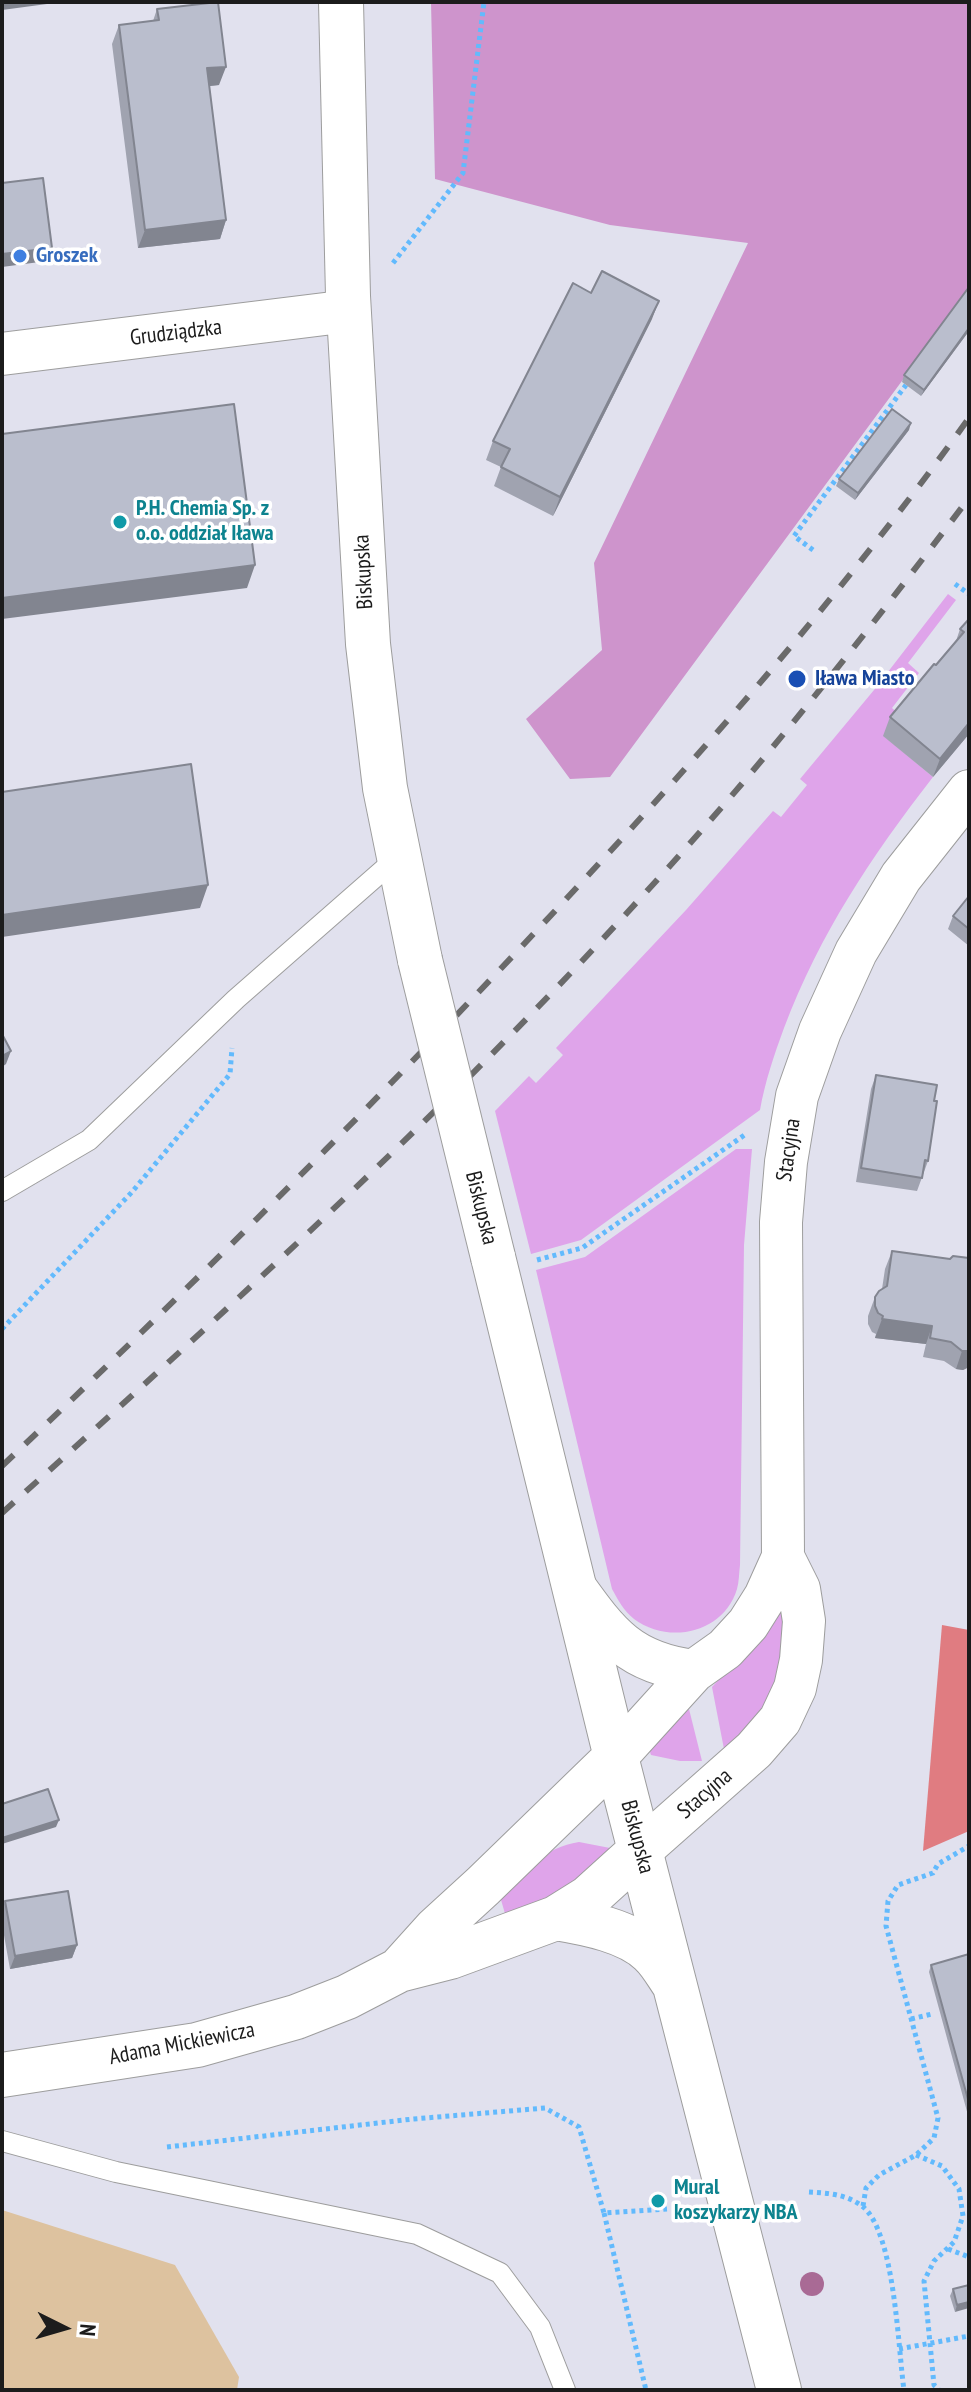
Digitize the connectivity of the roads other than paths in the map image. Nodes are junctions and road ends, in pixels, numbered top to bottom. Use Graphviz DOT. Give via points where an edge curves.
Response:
graph roads {
  1 [pos="341,2"];
  2 [pos="349,304"];
  3 [pos="2,354"];
  4 [pos="969,791"];
  5 [pos="398,857"];
  6 [pos="2,1191"];
  7 [pos="783,1557"];
  8 [pos="574,1586"];
  9 [pos="694,1671"];
  10 [pos="616,1757"];
  11 [pos="641,1850"];
  12 [pos="556,1918"];
  13 [pos="399,1970"];
  14 [pos="676,1986"];
  15 [pos="2,2075"];
  16 [pos="2,2141"];
  17 [pos="565,2390"];
  18 [pos="779,2390"];
  1 -- 2 [label="street, Biskupska"];
  2 -- 3 [label="street, Grudziądzka"];
  2 -- 5 [label="street, Biskupska" via="368,644"];
  4 -- 7 [label="street, Stacyjna" via="901,877 856,952 797,1096 781,1222"];
  5 -- 6 [label="lane" via="236,999 89,1140"];
  5 -- 8 [label="street, Biskupska, bridge" via="420,960 513,1259"];
  7 -- 9 [label="street, Stacyjna" via="748,1624"];
  7 -- 11 [label="street, Stacyjna" via="799,1589 804,1621 795,1688 780,1720 754,1750"];
  8 -- 9 [label="street" via="620,1642 655,1663"];
  8 -- 10 [label="street, Biskupska"];
  9 -- 10 [label="street, Stacyjna"];
  10 -- 11 [label="street, Biskupska"];
  10 -- 13 [label="street, Adama Mickiewicza"];
  11 -- 12 [label="street, Adama Mickiewicza" via="588,1898"];
  11 -- 14 [label="street, Biskupska"];
  12 -- 13 [label="street, Adama Mickiewicza"];
  12 -- 14 [label="street" via="592,1924 629,1939 651,1952"];
  13 -- 15 [label="street, Adama Mickiewicza" via="347,1997 250,2032"];
  14 -- 18 [label="street, Biskupska"];
  16 -- 17 [label="lane" via="116,2172 417,2234 500,2273 540,2327"];
}
